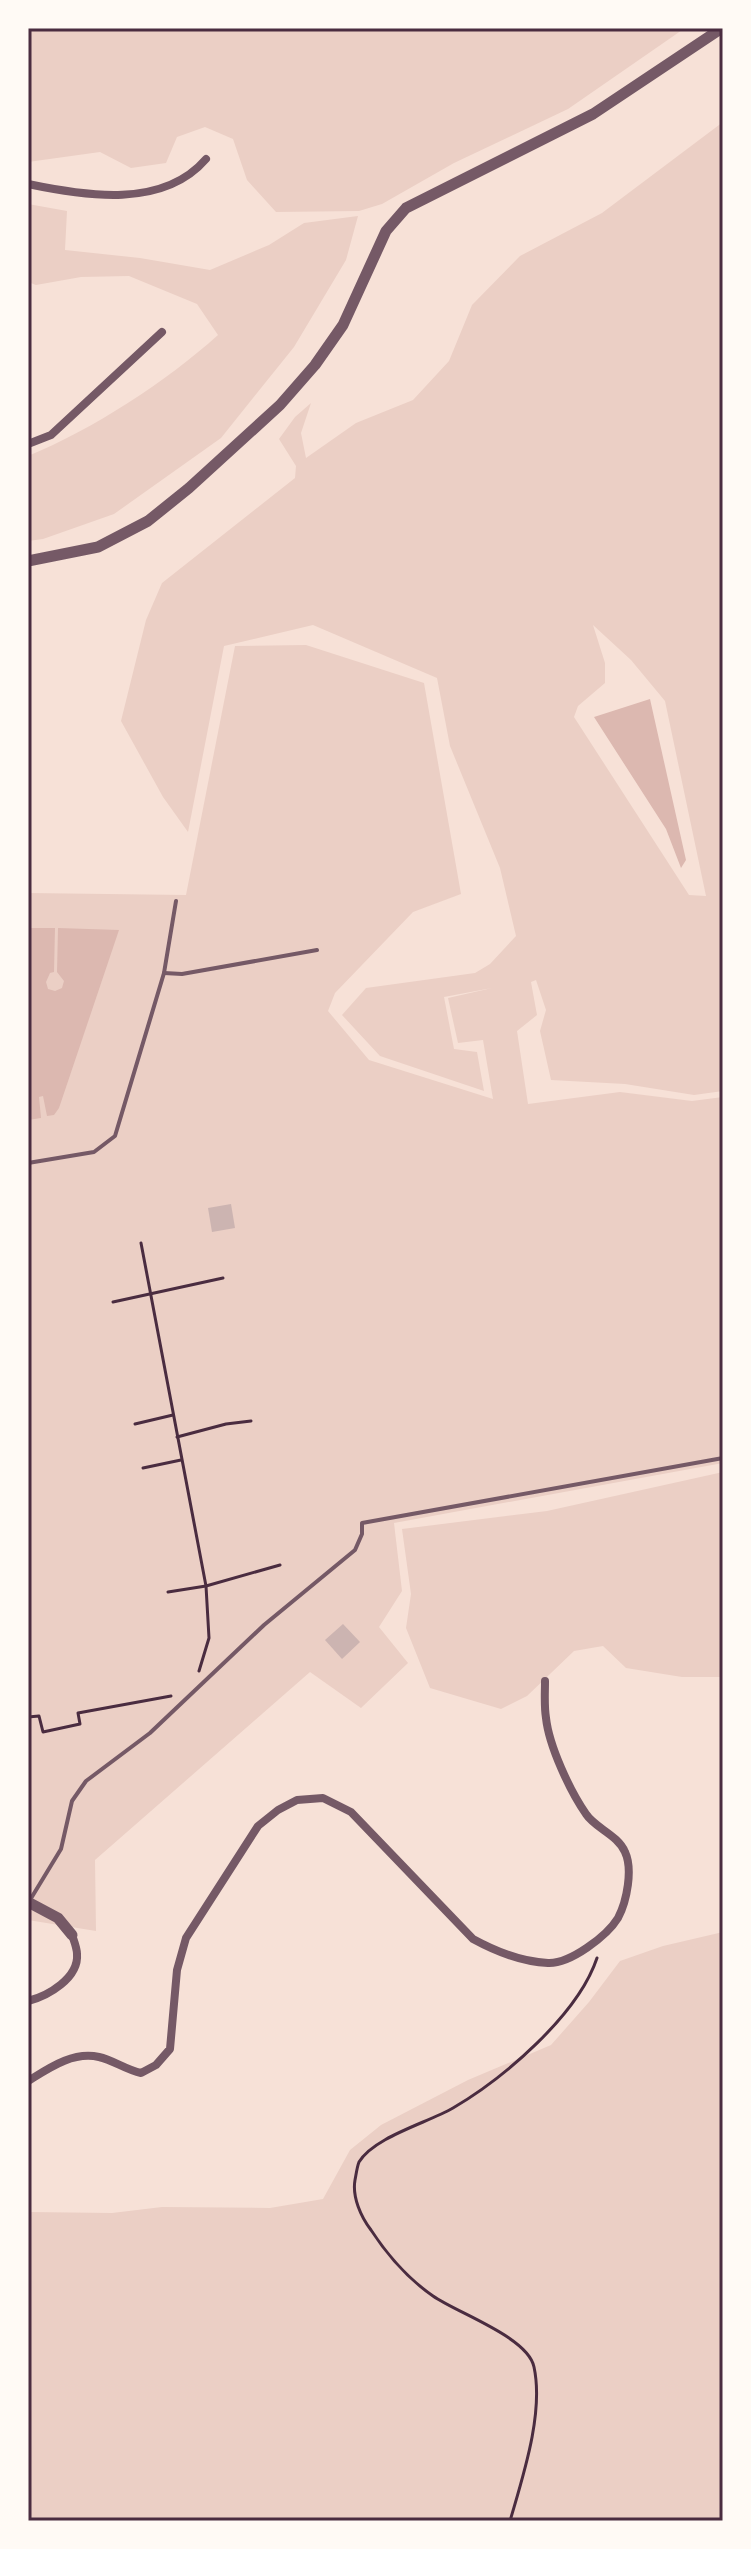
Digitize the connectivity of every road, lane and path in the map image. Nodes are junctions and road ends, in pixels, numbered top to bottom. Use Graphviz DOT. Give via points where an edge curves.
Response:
graph roads {
  1 [pos="722,28"];
  2 [pos="206,159"];
  3 [pos="28,184"];
  4 [pos="162,332"];
  5 [pos="28,444"];
  6 [pos="28,561"];
  7 [pos="176,901"];
  8 [pos="317,950"];
  9 [pos="164,973"];
  10 [pos="28,1163"];
  11 [pos="141,1243"];
  12 [pos="223,1278"];
  13 [pos="151,1294"];
  14 [pos="113,1302"];
  15 [pos="173,1415"];
  16 [pos="251,1421"];
  17 [pos="135,1424"];
  18 [pos="177,1437"];
  19 [pos="723,1458"];
  20 [pos="181,1460"];
  21 [pos="143,1468"];
  22 [pos="280,1565"];
  23 [pos="206,1586"];
  24 [pos="168,1592"];
  25 [pos="196,1679"];
  26 [pos="545,1681"];
  27 [pos="181,1694"];
  28 [pos="28,1717"];
  29 [pos="28,1902"];
  30 [pos="72,1935"];
  31 [pos="595,1940"];
  32 [pos="28,2001"];
  33 [pos="28,2081"];
  34 [pos="510,2521"];
  1 -- 6 [label="street" via="593,114 406,208 386,231 343,325 280,405 148,521 98,547"];
  2 -- 3 [label="street" via="193,174 168,187 127,194 74,194"];
  4 -- 5 [label="street" via="51,435"];
  7 -- 9 [label="lane"];
  8 -- 9 [label="lane"];
  9 -- 10 [label="lane" via="115,1136 94,1152"];
  11 -- 13 [label="path"];
  12 -- 13 [label="path"];
  13 -- 14 [label="path"];
  13 -- 15 [label="path"];
  15 -- 17 [label="path"];
  15 -- 18 [label="path"];
  16 -- 18 [label="path"];
  18 -- 20 [label="path"];
  19 -- 29 [label="lane" via="362,1523 355,1550 264,1625 150,1733 86,1781 72,1801 61,1849"];
  20 -- 21 [label="path"];
  20 -- 23 [label="path"];
  22 -- 23 [label="path"];
  23 -- 24 [label="path"];
  23 -- 25 [label="path" via="209,1638"];
  26 -- 31 [label="street" via="553,1750 587,1816 626,1852 625,1897 617,1919"];
  27 -- 28 [label="path" via="78,1713 80,1724 43,1732 39,1716"];
  29 -- 30 [label="street" via="58,1918"];
  30 -- 32 [label="street" via="78,1956 72,1974 44,1997"];
  31 -- 33 [label="street" via="572,1958 549,1963 499,1952 473,1939 351,1812 323,1798 297,1800 258,1826 186,1938 177,1970 170,2049 156,2065 141,2073 100,2057 78,2056"];
  31 -- 34 [label="path" via="598,1954 590,1980 542,2036 506,2072 379,2144 359,2162 354,2185 360,2215 409,2277 517,2342 534,2364 536,2405"];
}
